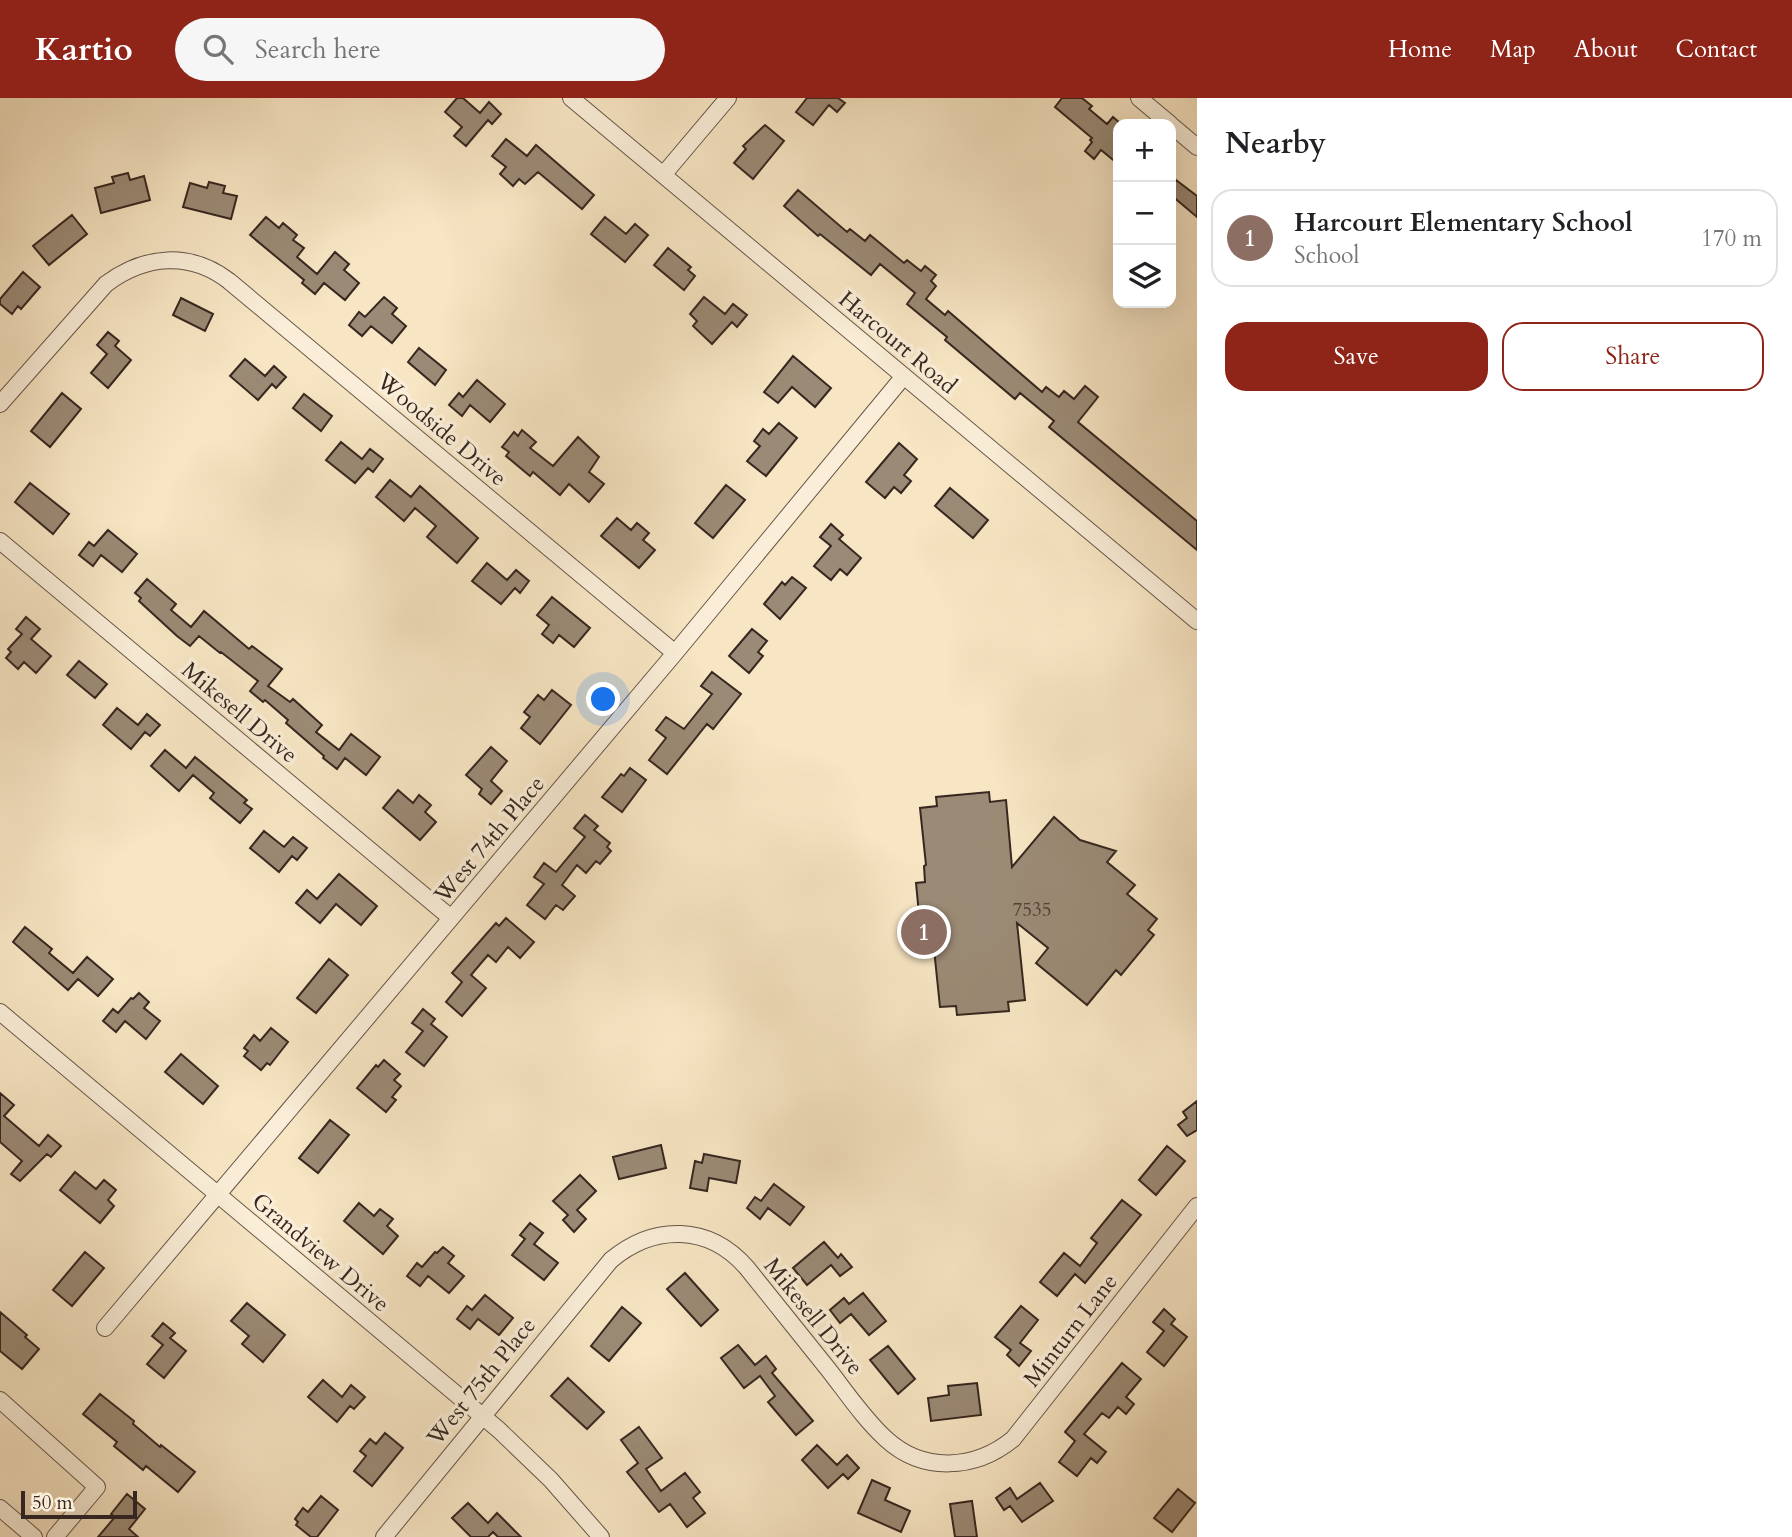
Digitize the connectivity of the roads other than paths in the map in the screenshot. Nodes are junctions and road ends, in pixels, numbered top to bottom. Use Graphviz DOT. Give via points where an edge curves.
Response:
graph roads {
  1 [pos="571,98"];
  2 [pos="728,98"];
  3 [pos="1139,98"];
  4 [pos="1163,119"];
  5 [pos="1176,130"];
  6 [pos="1197,147"];
  7 [pos="663,175"];
  8 [pos="904,376"];
  9 [pos="0,404"];
  10 [pos="0,541"];
  11 [pos="1197,621"];
  12 [pos="675,653"];
  13 [pos="451,918"];
  14 [pos="0,1013"];
  15 [pos="217,1195"];
  16 [pos="1197,1206"];
  17 [pos="617,1255"];
  18 [pos="105,1328"];
  19 [pos="0,1399"];
  20 [pos="482,1416"];
  21 [pos="964,1463"];
  22 [pos="0,1508"];
  23 [pos="34,1537"];
  24 [pos="55,1537"];
  25 [pos="384,1537"];
  26 [pos="601,1537"];
  1 -- 7 [label="street, Harcourt Road"];
  2 -- 7 [label="street"];
  3 -- 4 [label="street"];
  5 -- 6 [label="street"];
  7 -- 8 [label="street, Harcourt Road"];
  8 -- 11 [label="street, Harcourt Road"];
  8 -- 12 [label="street, West 74th Place"];
  9 -- 12 [label="street, Woodside Drive" via="106,284 150,262 171,259 198,264 229,281"];
  10 -- 13 [label="street, Mikesell Drive"];
  12 -- 13 [label="street, West 74th Place"];
  13 -- 15 [label="street, West 74th Place"];
  14 -- 15 [label="street, Grandview Drive"];
  15 -- 18 [label="street, West 74th Place"];
  15 -- 20 [label="street, Grandview Drive"];
  16 -- 21 [label="street, Minturn Lane" via="1013,1439 990,1455"];
  17 -- 20 [label="street, West 75th Place"];
  17 -- 21 [label="street, Mikesell Drive" via="642,1240 672,1233 720,1245 747,1268 887,1441 919,1460"];
  19 -- 24 [label="street" via="97,1487"];
  20 -- 25 [label="street, West 75th Place"];
  20 -- 26 [label="street, Grandview Drive" via="551,1479"];
  22 -- 23 [label="street"];
}
